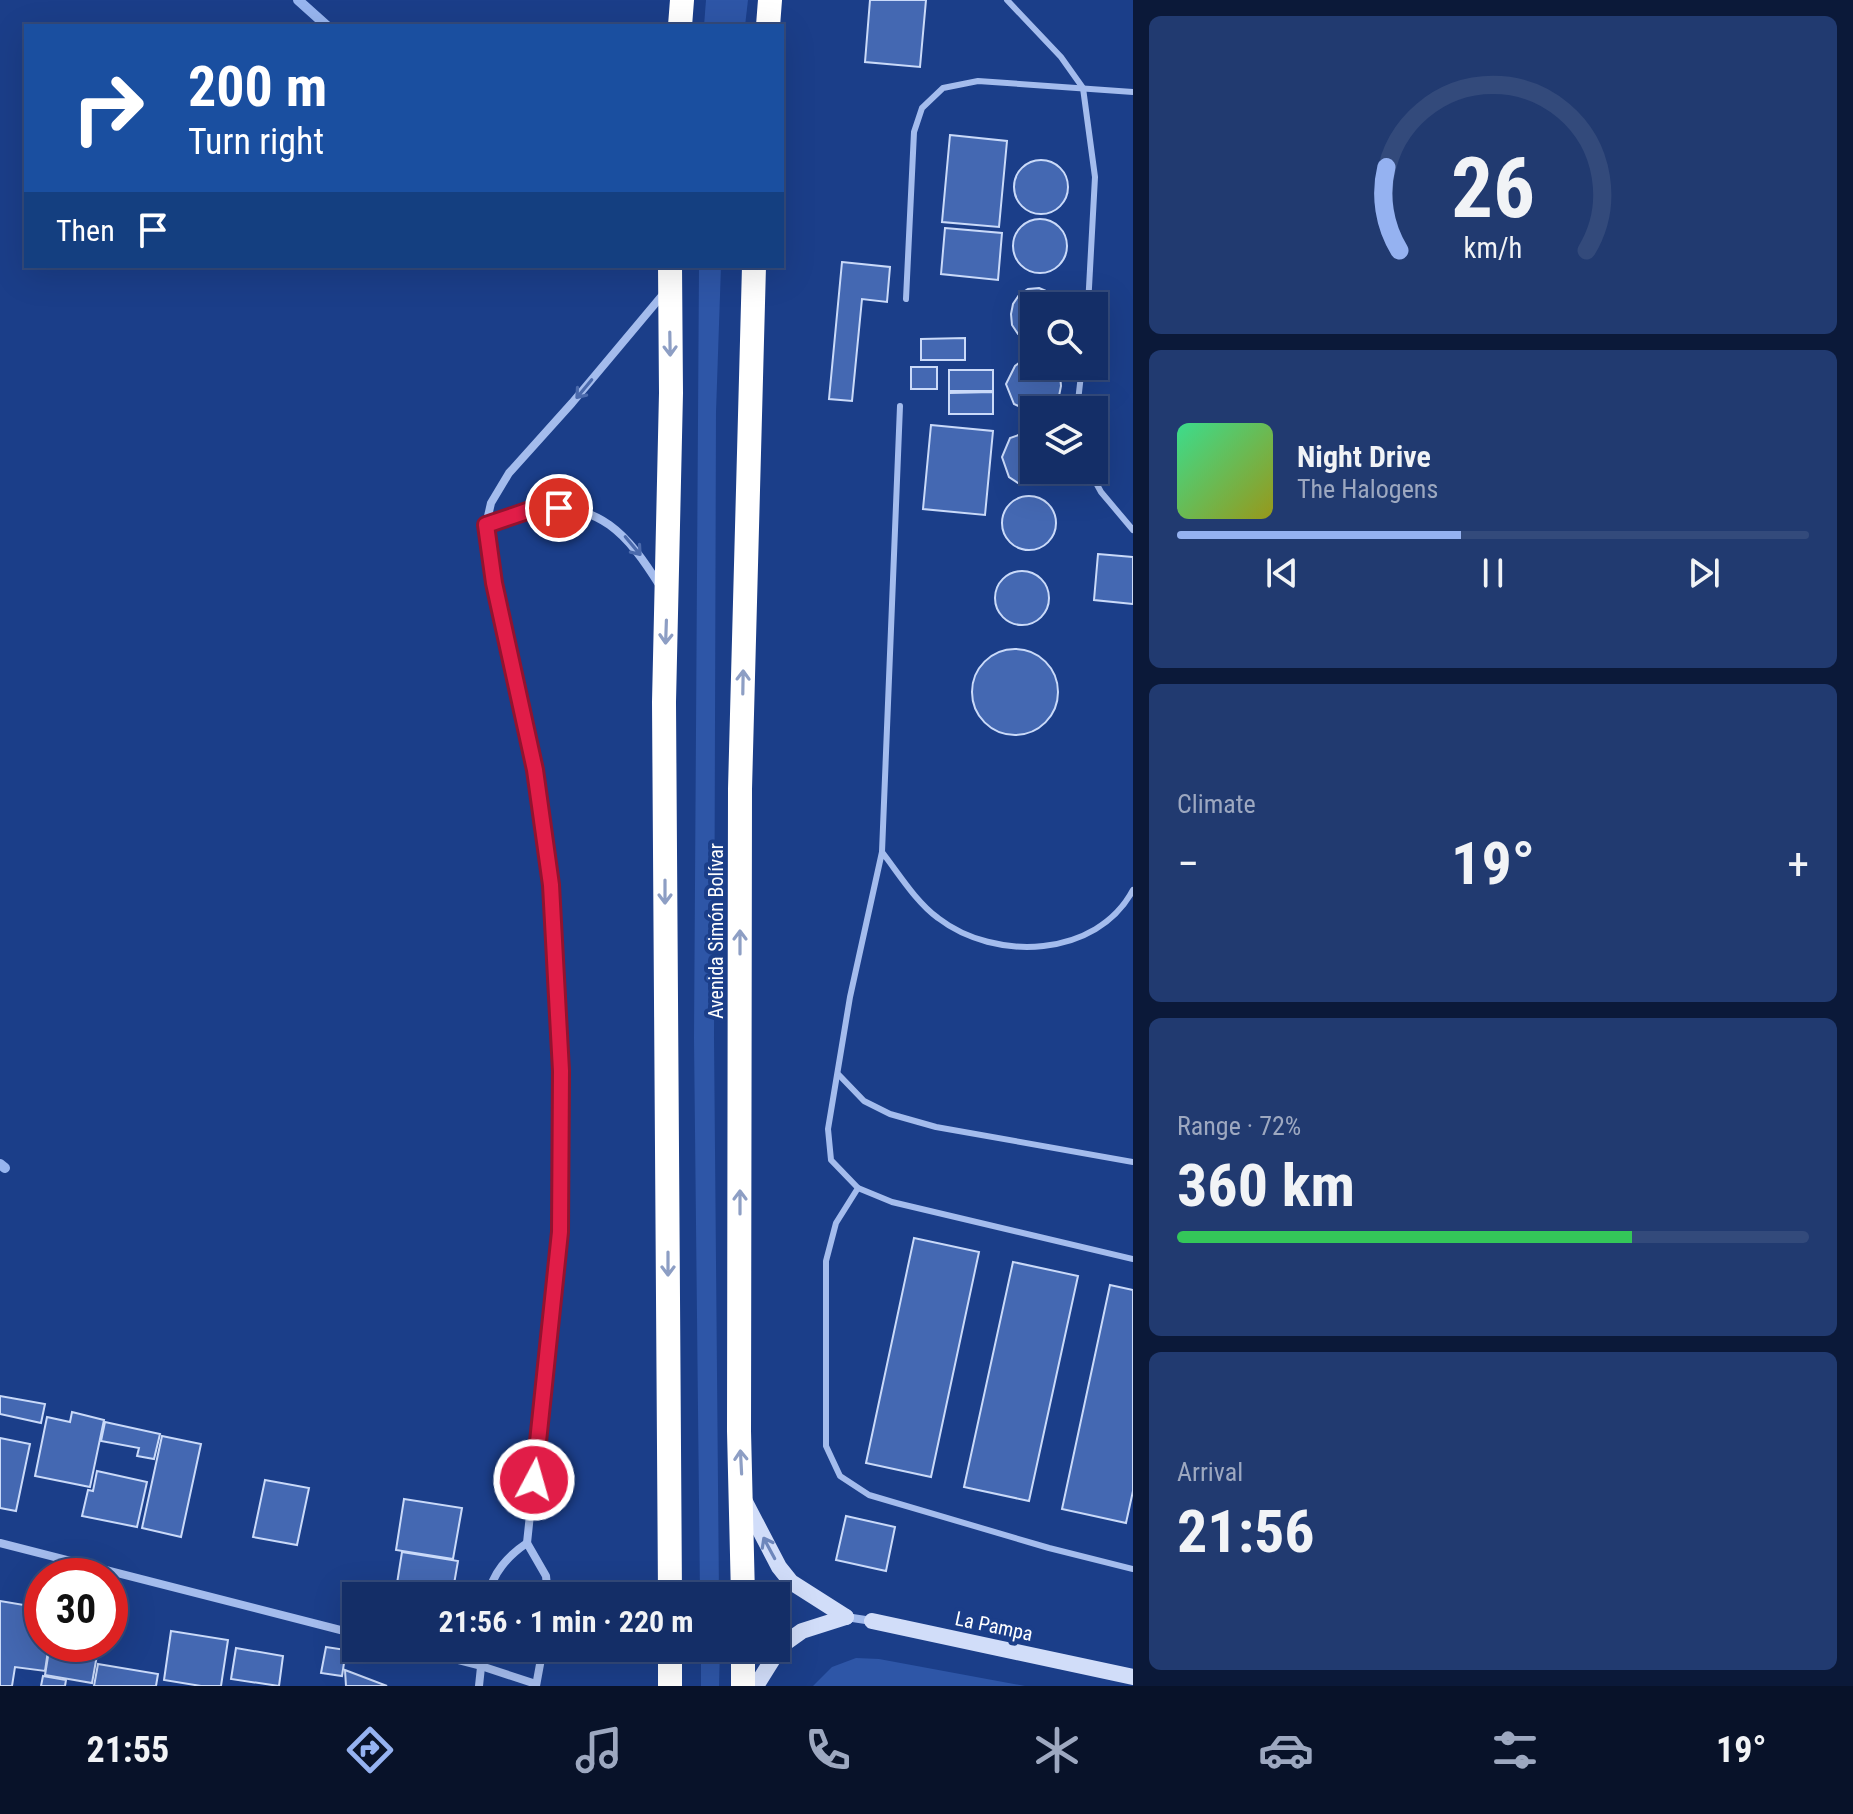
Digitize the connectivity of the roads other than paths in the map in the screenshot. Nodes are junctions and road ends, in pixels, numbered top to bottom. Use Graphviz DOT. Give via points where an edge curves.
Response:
graph roads {
  1 [pos="682,0"];
  2 [pos="770,0"];
  3 [pos="1007,0"];
  4 [pos="680,24"];
  5 [pos="768,24"];
  6 [pos="1083,88"];
  7 [pos="1133,92"];
  8 [pos="754,268"];
  9 [pos="670,276"];
  10 [pos="1089,292"];
  11 [pos="906,299"];
  12 [pos="900,406"];
  13 [pos="1097,484"];
  14 [pos="486,525"];
  15 [pos="1133,530"];
  16 [pos="667,597"];
  17 [pos="882,852"];
  18 [pos="1133,890"];
  19 [pos="839,1075"];
  20 [pos="1133,1162"];
  21 [pos="858,1188"];
  22 [pos="1133,1259"];
  23 [pos="743,1498"];
  24 [pos="0,1543"];
  25 [pos="527,1543"];
  26 [pos="1133,1569"];
  27 [pos="492,1582"];
  28 [pos="547,1582"];
  29 [pos="670,1582"];
  30 [pos="743,1582"];
  31 [pos="846,1617"];
  32 [pos="872,1621"];
  33 [pos="342,1630"];
  34 [pos="465,1662"];
  35 [pos="481,1662"];
  36 [pos="540,1662"];
  37 [pos="670,1662"];
  38 [pos="743,1662"];
  39 [pos="481,1666"];
  40 [pos="1133,1677"];
  41 [pos="536,1685"];
  42 [pos="479,1686"];
  43 [pos="670,1686"];
  44 [pos="743,1686"];
  45 [pos="756,1686"];
  1 -- 4 [label="highway"];
  2 -- 5 [label="highway"];
  3 -- 6 [label="lane"];
  6 -- 7 [label="lane"];
  6 -- 10 [label="lane" via="1095,177"];
  6 -- 11 [label="lane" via="978,81 943,88 922,108 914,132"];
  23 -- 8 [label="highway, Avenida Simón Bolívar, one-way" via="740,789"];
  9 -- 14 [label="street, one-way" via="572,403 509,473 491,503"];
  9 -- 16 [label="highway, one-way"];
  12 -- 17 [label="lane"];
  13 -- 15 [label="lane"];
  14 -- 16 [label="street, one-way" via="530,510 559,508 613,525 636,548"];
  14 -- 25 [label="street" via="535,770 551,885 561,1071 560,1232"];
  16 -- 29 [label="highway, one-way"];
  17 -- 18 [label="lane" via="937,918 1006,947 1059,945 1092,933 1123,910"];
  17 -- 19 [label="lane"];
  19 -- 20 [label="lane" via="864,1101 890,1114"];
  19 -- 21 [label="lane" via="828,1129 831,1160"];
  21 -- 22 [label="lane" via="892,1202"];
  21 -- 26 [label="lane" via="836,1223 826,1261 826,1446 840,1476 869,1495"];
  23 -- 30 [label="highway, Avenida Simón Bolívar"];
  31 -- 23 [label="street, La Pampa, one-way" via="791,1582"];
  24 -- 33 [label="street"];
  25 -- 27 [label="street" via="511,1555"];
  25 -- 28 [label="street"];
  31 -- 32 [label="street, La Pampa"];
  31 -- 45 [label="street, La Pampa" via="802,1631 781,1646"];
  32 -- 40 [label="street, La Pampa"];
  34 -- 39 [label="street"];
  35 -- 39 [label="street"];
  36 -- 41 [label="street"];
  37 -- 43 [label="highway"];
  38 -- 44 [label="highway"];
  39 -- 41 [label="street"];
  39 -- 42 [label="street"];
}
